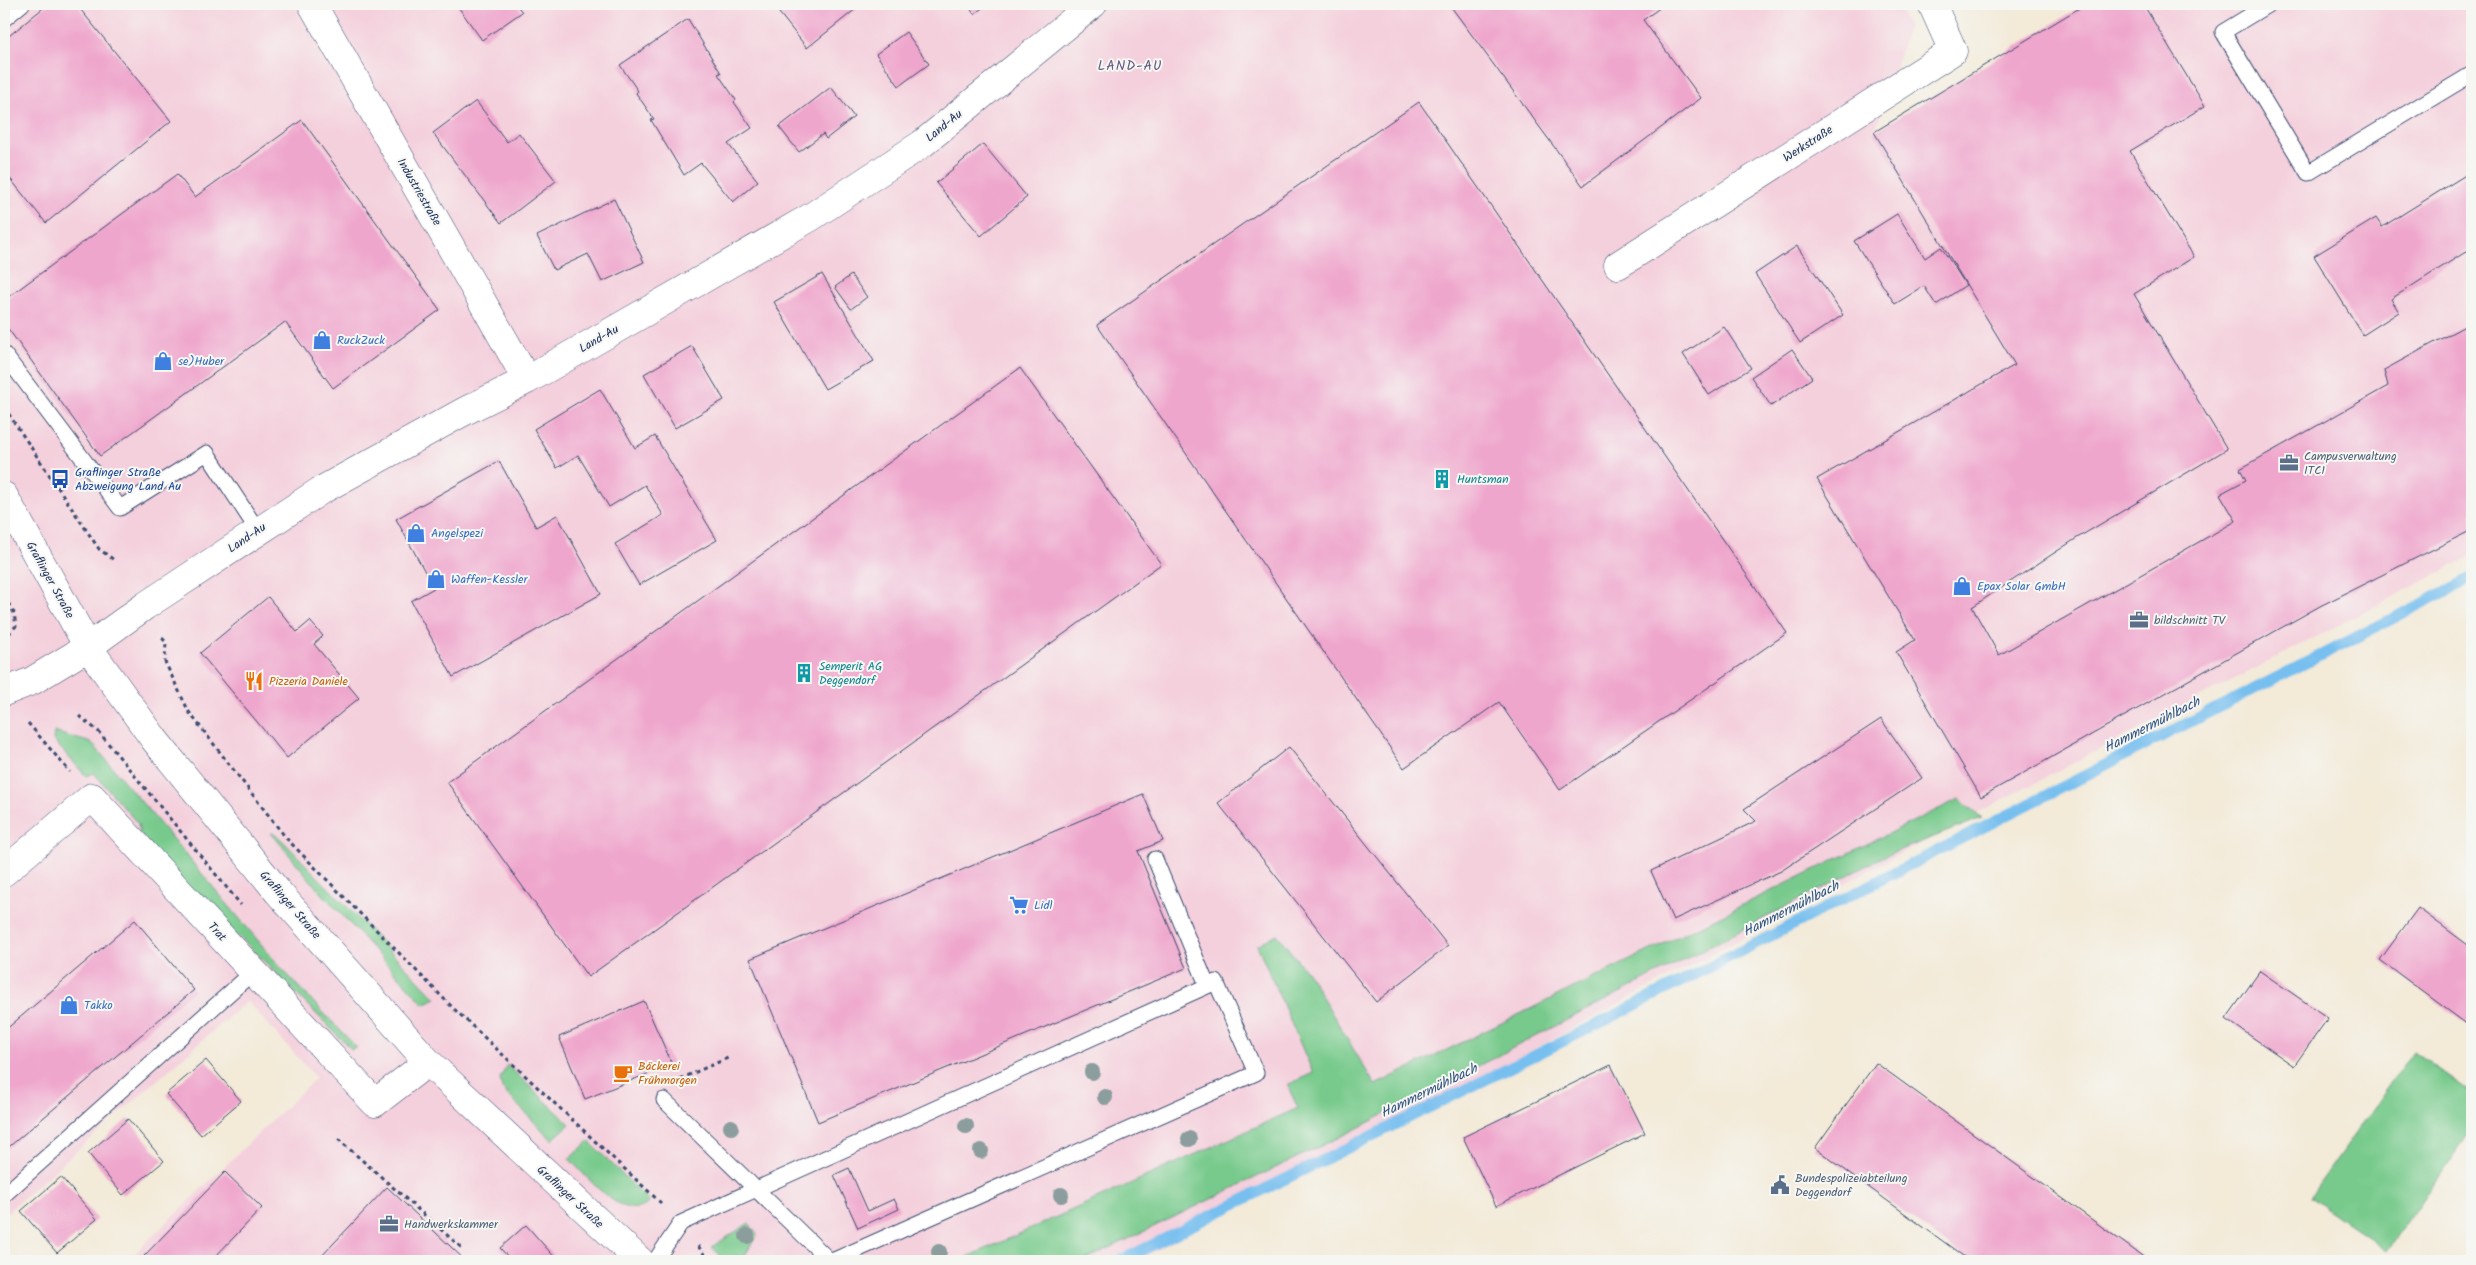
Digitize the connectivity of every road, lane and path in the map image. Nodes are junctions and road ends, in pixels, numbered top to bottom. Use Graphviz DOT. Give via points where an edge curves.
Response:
graph roads {
  1 [pos="22,4"];
  2 [pos="1093,4"];
  3 [pos="1932,4"];
  4 [pos="2269,4"];
  5 [pos="319,7"];
  6 [pos="4,19"];
  7 [pos="2472,74"];
  8 [pos="1618,265"];
  9 [pos="4,354"];
  10 [pos="527,380"];
  11 [pos="4,407"];
  12 [pos="60,478"];
  13 [pos="53,482"];
  14 [pos="4,496"];
  15 [pos="258,530"];
  16 [pos="114,560"];
  17 [pos="4,596"];
  18 [pos="162,638"];
  19 [pos="4,639"];
  20 [pos="88,647"];
  21 [pos="4,692"];
  22 [pos="28,723"];
  23 [pos="92,797"];
  24 [pos="1155,859"];
  25 [pos="4,872"];
  26 [pos="253,972"];
  27 [pos="1207,985"];
  28 [pos="730,1057"];
  29 [pos="428,1062"];
  30 [pos="678,1079"];
  31 [pos="664,1100"];
  32 [pos="338,1139"];
  33 [pos="754,1190"];
  34 [pos="4,1195"];
  35 [pos="681,1223"];
  36 [pos="462,1249"];
  37 [pos="640,1261"];
  38 [pos="655,1261"];
  39 [pos="710,1261"];
  40 [pos="831,1261"];
  1 -- 6 [label="lane"];
  2 -- 10 [label="street, Land-Au" via="914,149 811,217"];
  3 -- 8 [label="street, Werkstraße" via="1953,51"];
  4 -- 7 [label="lane" via="2223,32 2308,173"];
  5 -- 10 [label="street, Industriestraße"];
  9 -- 15 [label="lane" via="120,508 207,453"];
  10 -- 15 [label="street, Land-Au" via="320,491"];
  11 -- 13 [label="path"];
  12 -- 13 [label="path"];
  13 -- 16 [label="path" via="98,549"];
  14 -- 20 [label="street, Graflinger Straße"];
  15 -- 20 [label="street, Land-Au"];
  17 -- 19 [label="path" via="14,613 16,626"];
  18 -- 35 [label="path" via="166,642 167,669 189,712 286,838 452,1007"];
  20 -- 21 [label="street" via="32,681"];
  20 -- 29 [label="street, Graflinger Straße" via="154,739 278,892"];
  22 -- 23 [label="path"];
  23 -- 25 [label="street"];
  23 -- 26 [label="street, Trat"];
  24 -- 27 [label="lane"];
  26 -- 29 [label="street, Trat" via="375,1103"];
  26 -- 34 [label="lane"];
  27 -- 33 [label="lane"];
  27 -- 40 [label="lane" via="1216,982 1256,1073"];
  28 -- 30 [label="path"];
  29 -- 37 [label="street, Graflinger Straße"];
  31 -- 33 [label="lane"];
  32 -- 36 [label="path"];
  33 -- 35 [label="lane"];
  33 -- 40 [label="lane"];
  35 -- 38 [label="lane"];
  35 -- 39 [label="path"];
}
